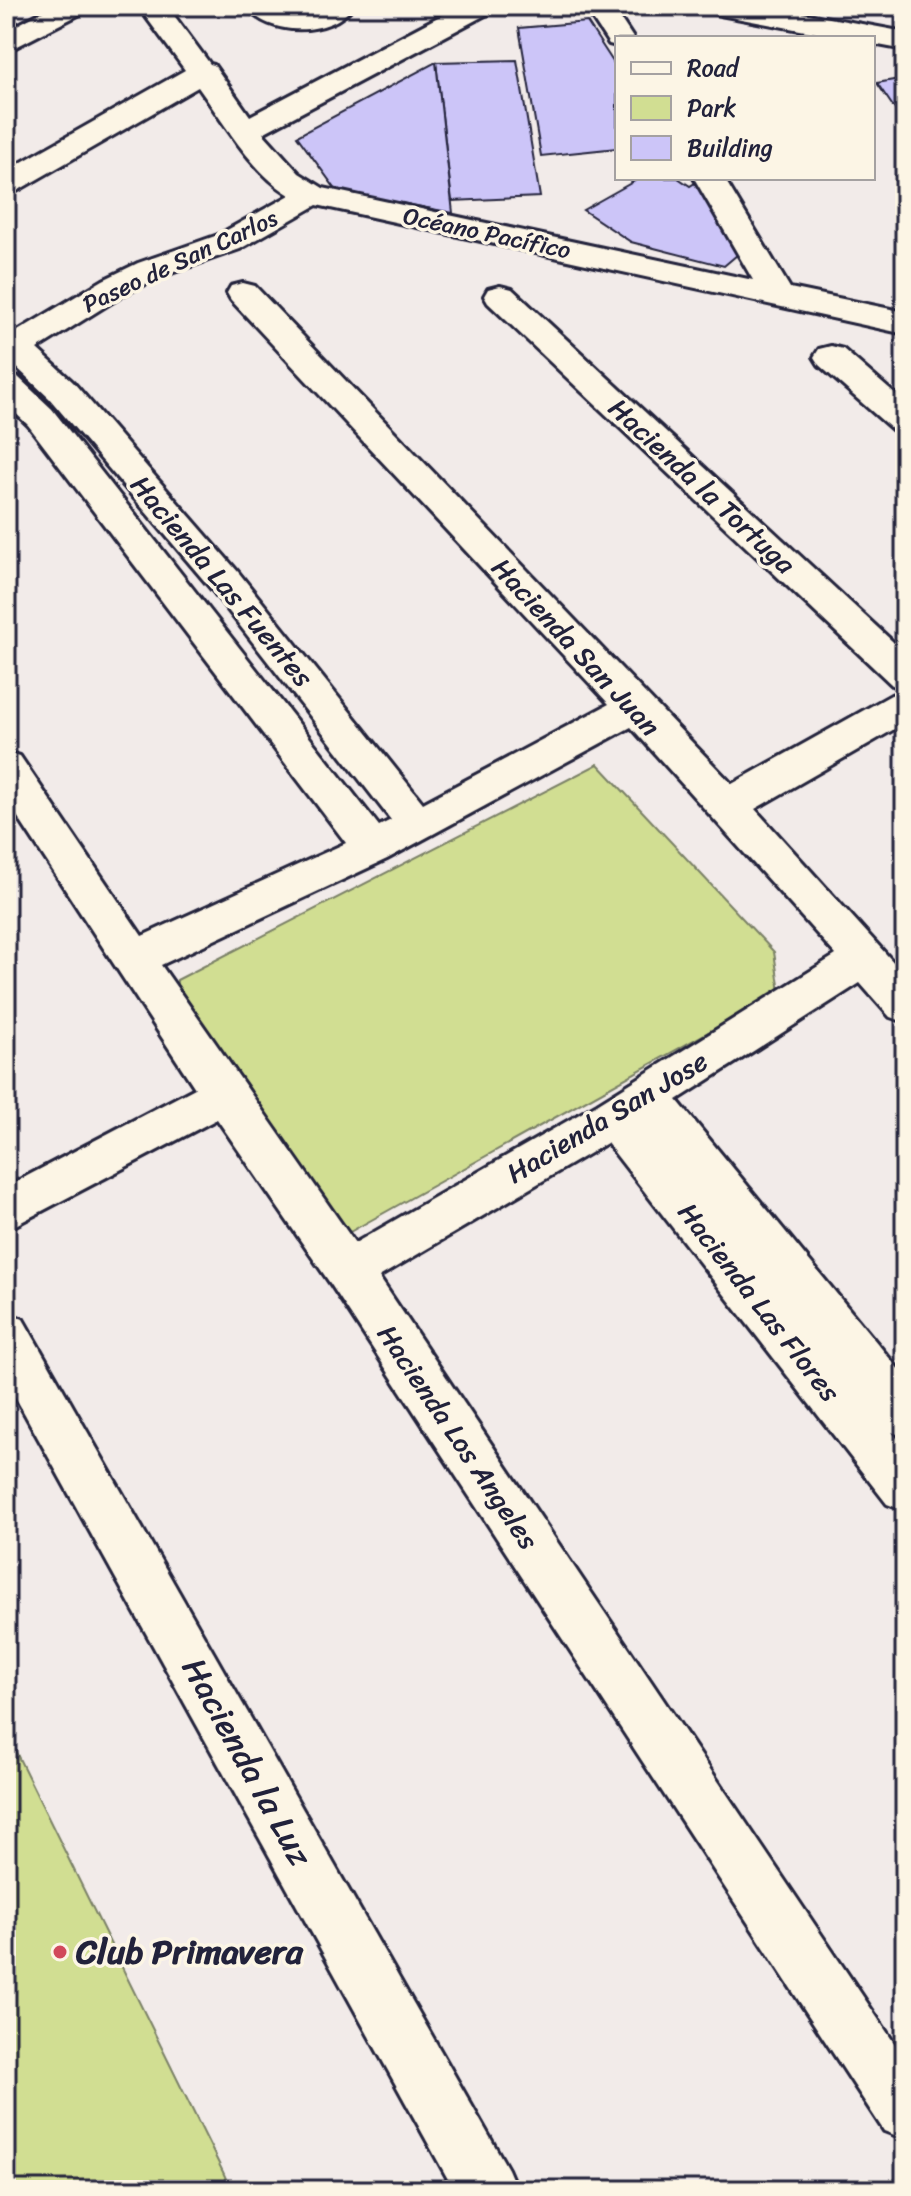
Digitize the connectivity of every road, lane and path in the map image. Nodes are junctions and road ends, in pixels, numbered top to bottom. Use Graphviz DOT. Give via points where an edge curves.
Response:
graph roads {
  1 [pos="74,6"];
  2 [pos="152,6"];
  3 [pos="260,6"];
  4 [pos="339,6"];
  5 [pos="481,6"];
  6 [pos="598,6"];
  7 [pos="720,6"];
  8 [pos="618,36"];
  9 [pos="905,41"];
  10 [pos="6,43"];
  11 [pos="204,71"];
  12 [pos="247,130"];
  13 [pos="710,180"];
  14 [pos="6,184"];
  15 [pos="313,195"];
  16 [pos="243,293"];
  17 [pos="500,296"];
  18 [pos="780,298"];
  19 [pos="905,323"];
  20 [pos="10,350"];
  21 [pos="831,357"];
  22 [pos="6,385"];
  23 [pos="905,422"];
  24 [pos="226,582"];
  25 [pos="182,601"];
  26 [pos="905,675"];
  27 [pos="905,705"];
  28 [pos="634,708"];
  29 [pos="6,767"];
  30 [pos="728,805"];
  31 [pos="418,825"];
  32 [pos="373,848"];
  33 [pos="133,959"];
  34 [pos="863,959"];
  35 [pos="905,1004"];
  36 [pos="224,1094"];
  37 [pos="629,1106"];
  38 [pos="6,1210"];
  39 [pos="348,1271"];
  40 [pos="6,1334"];
  41 [pos="905,1414"];
  42 [pos="905,1487"];
  43 [pos="905,2110"];
  44 [pos="487,2190"];
  1 -- 10 [label="street"];
  2 -- 11 [label="street, Océano Pacífico"];
  3 -- 4 [label="street" via="301,22"];
  5 -- 12 [label="street"];
  6 -- 8 [label="street"];
  7 -- 9 [label="street"];
  11 -- 12 [label="street, Océano Pacífico"];
  11 -- 14 [label="street"];
  12 -- 15 [label="street, Océano Pacífico" via="288,180"];
  13 -- 18 [label="street"];
  15 -- 18 [label="street, Océano Pacífico"];
  15 -- 20 [label="street, Paseo de San Carlos" via="229,242 114,287"];
  16 -- 28 [label="street, Hacienda San Juan"];
  17 -- 26 [label="street, Hacienda la Tortuga"];
  18 -- 19 [label="street, Océano Pacífico"];
  20 -- 24 [label="street, Hacienda Las Fuentes" via="61,390"];
  21 -- 23 [label="street"];
  22 -- 25 [label="street, Hacienda Las Fuentes" via="40,417"];
  24 -- 25 [label="street"];
  24 -- 31 [label="street, Hacienda Las Fuentes"];
  25 -- 32 [label="street, Hacienda Las Fuentes"];
  27 -- 30 [label="street"];
  28 -- 30 [label="street, Hacienda San Juan"];
  28 -- 31 [label="street"];
  29 -- 33 [label="street, Hacienda Los Angeles"];
  30 -- 34 [label="street, Hacienda San Juan"];
  31 -- 32 [label="street"];
  32 -- 33 [label="street"];
  33 -- 36 [label="street, Hacienda Los Angeles"];
  34 -- 35 [label="street, Hacienda San Juan"];
  34 -- 37 [label="street, Hacienda San Jose"];
  36 -- 38 [label="street"];
  36 -- 39 [label="street, Hacienda Los Angeles"];
  37 -- 39 [label="street, Hacienda San Jose"];
  37 -- 41 [label="street, Hacienda Las Flores"];
  37 -- 42 [label="street, Hacienda Las Flores"];
  39 -- 43 [label="street, Hacienda Los Angeles"];
  40 -- 44 [label="street, Hacienda la Luz"];
}
